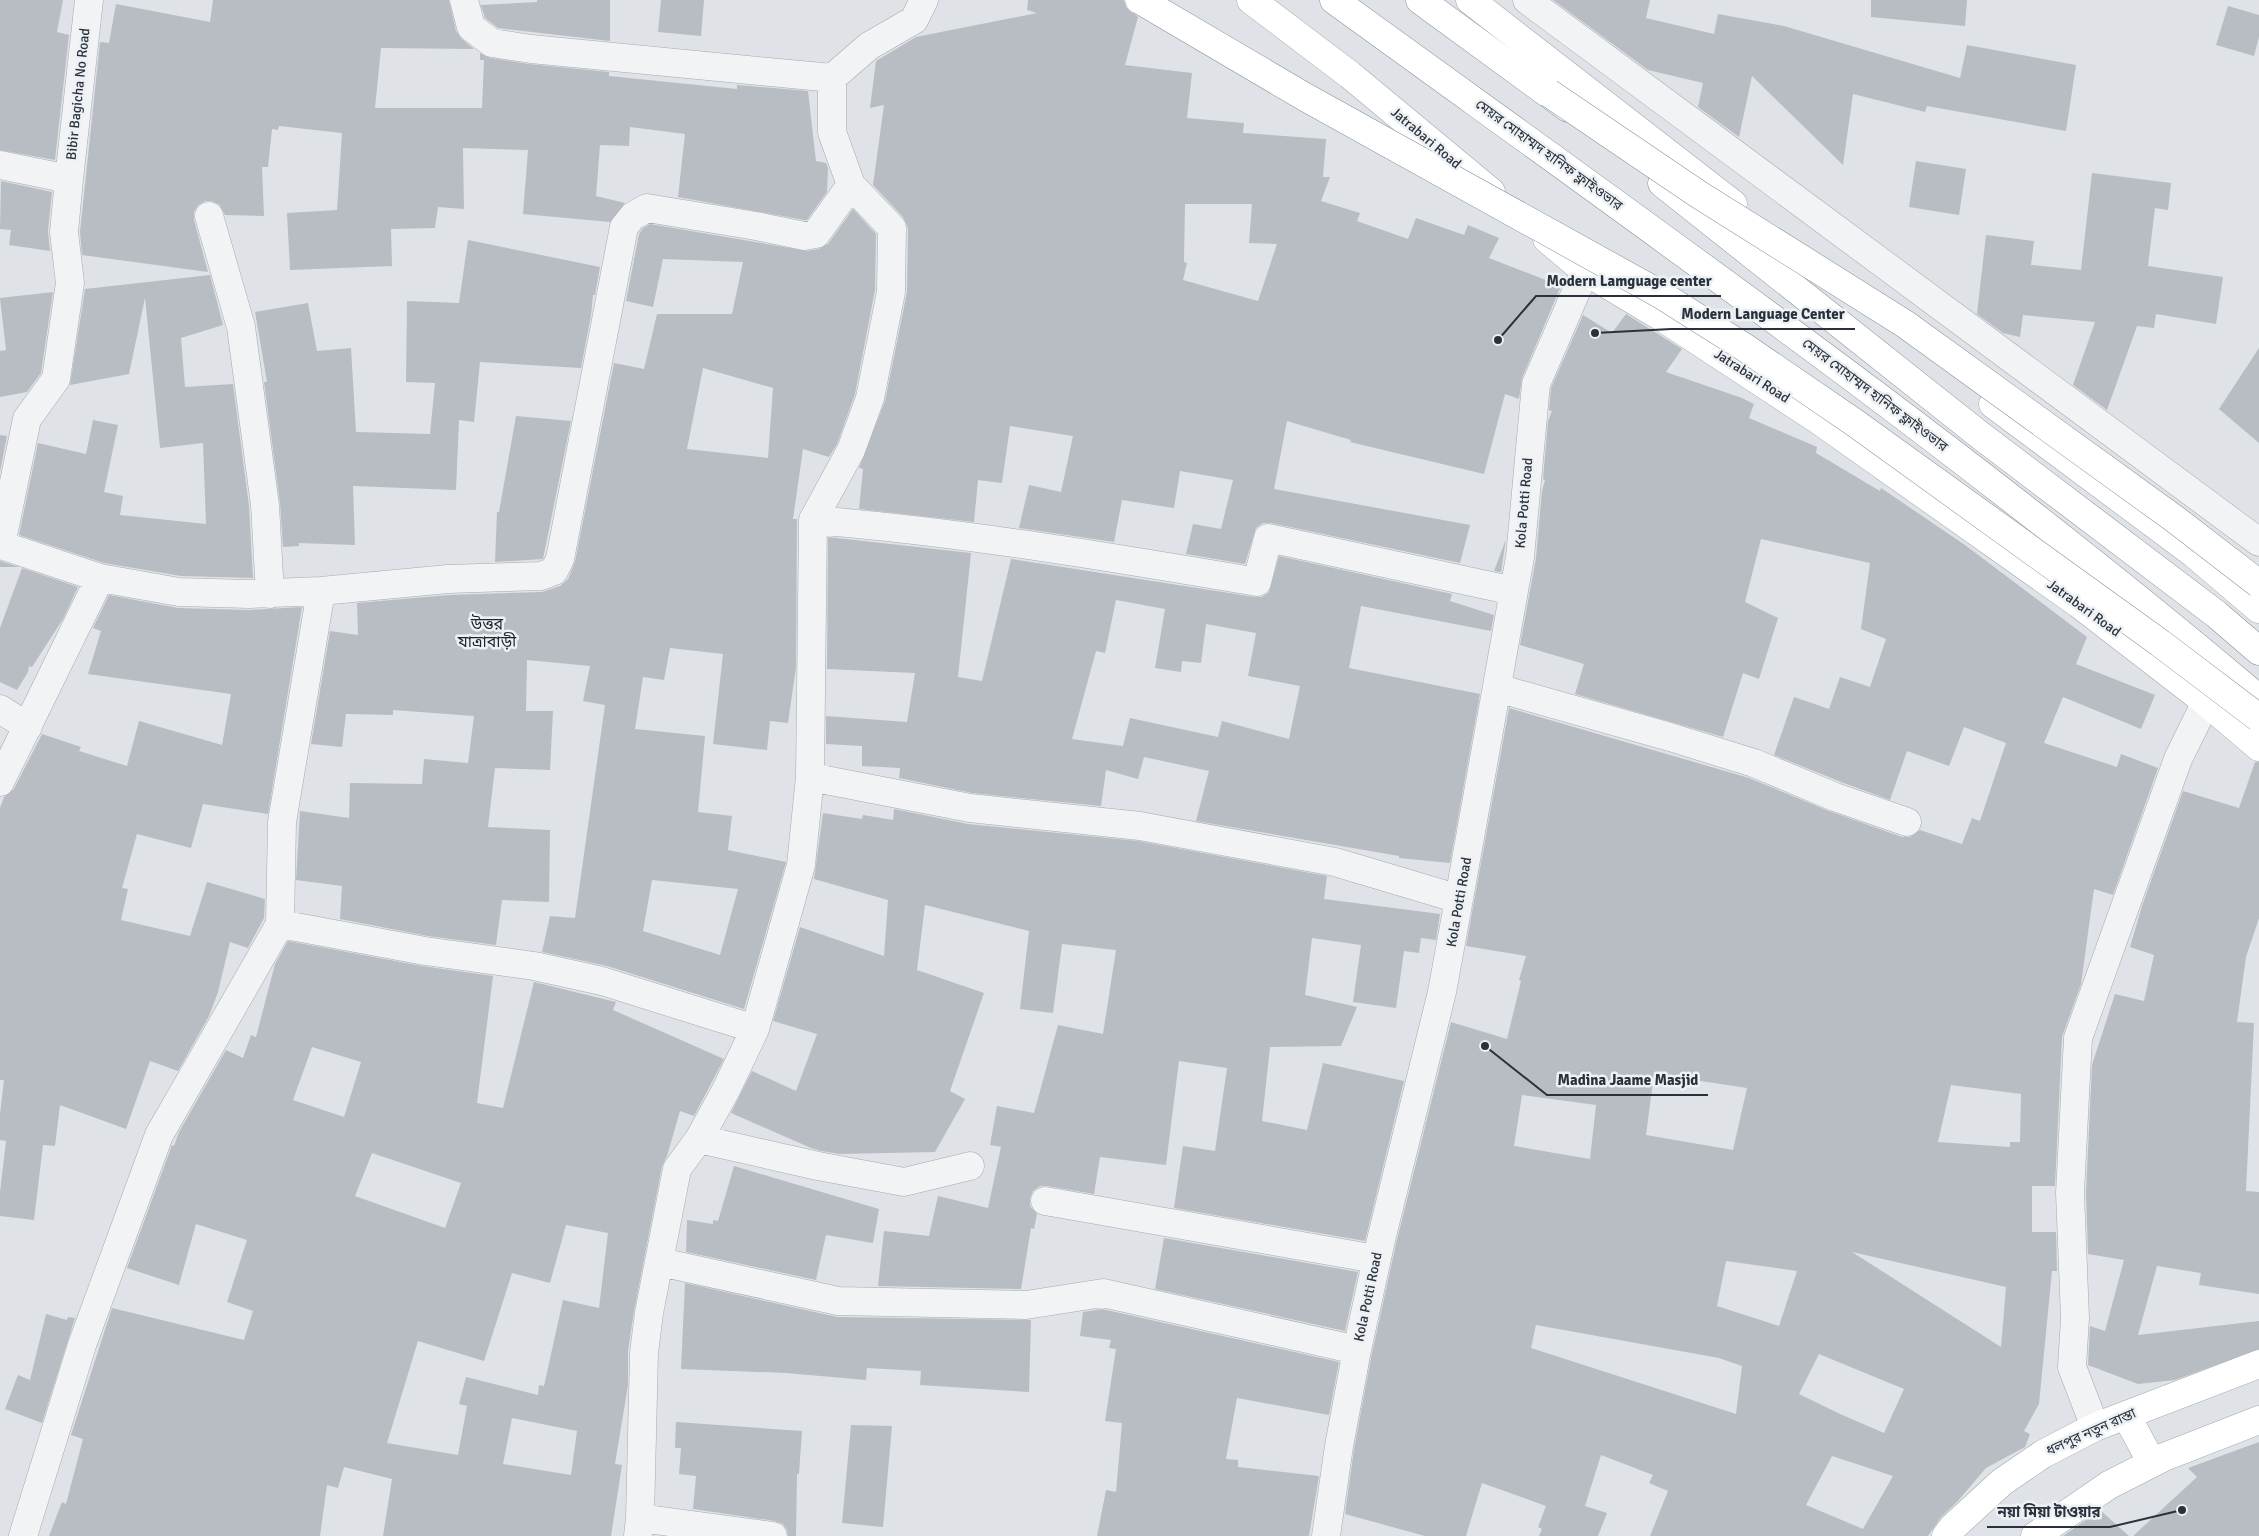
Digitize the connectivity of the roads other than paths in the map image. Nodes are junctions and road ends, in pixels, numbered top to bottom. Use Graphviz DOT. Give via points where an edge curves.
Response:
graph roads {
  1 [pos="89,0"];
  2 [pos="464,0"];
  3 [pos="924,0"];
  4 [pos="1140,0"];
  5 [pos="1251,0"];
  6 [pos="1334,0"];
  7 [pos="1420,0"];
  8 [pos="1470,0"];
  9 [pos="1527,0"];
  10 [pos="832,78"];
  11 [pos="1549,93"];
  12 [pos="0,165"];
  13 [pos="69,179"];
  14 [pos="851,185"];
  15 [pos="209,216"];
  16 [pos="1585,271"];
  17 [pos="812,520"];
  18 [pos="2259,542"];
  19 [pos="100,578"];
  20 [pos="2259,584"];
  21 [pos="321,591"];
  22 [pos="1514,591"];
  23 [pos="270,594"];
  24 [pos="2259,609"];
  25 [pos="2259,651"];
  26 [pos="1497,688"];
  27 [pos="2259,699"];
  28 [pos="2206,702"];
  29 [pos="0,709"];
  30 [pos="2259,718"];
  31 [pos="28,727"];
  32 [pos="2259,747"];
  33 [pos="810,777"];
  34 [pos="0,782"];
  35 [pos="1907,822"];
  36 [pos="1459,899"];
  37 [pos="280,924"];
  38 [pos="755,1029"];
  39 [pos="698,1139"];
  40 [pos="970,1166"];
  41 [pos="1045,1201"];
  42 [pos="1376,1259"];
  43 [pos="660,1262"];
  44 [pos="1357,1350"];
  45 [pos="2259,1364"];
  46 [pos="2126,1415"];
  47 [pos="2259,1420"];
  48 [pos="2095,1427"];
  49 [pos="2152,1463"];
  50 [pos="639,1527"];
  51 [pos="23,1536"];
  52 [pos="773,1536"];
  53 [pos="1326,1536"];
  54 [pos="1946,1536"];
  55 [pos="2035,1536"];
  1 -- 13 [label="street, Bibir Bagicha No Road"];
  2 -- 10 [label="street" via="471,27 492,43"];
  3 -- 10 [label="street" via="914,20 869,46"];
  4 -- 30 [label="main road, bridge" via="1306,98 1660,294 1744,347 1887,446"];
  5 -- 16 [label="main road, Jatrabari Road" via="1350,75"];
  6 -- 27 [label="main road, মেয়র মোহাম্মদ হানিফ ফ্লাইওভার" via="1850,374 2151,607"];
  7 -- 11 [label="main road"];
  8 -- 24 [label="main road" via="2192,554"];
  9 -- 18 [label="street"];
  10 -- 14 [label="street" via="832,132"];
  11 -- 20 [label="main road, bridge" via="1698,194 1905,324"];
  11 -- 25 [label="main road, bridge" via="1981,436 2208,608"];
  12 -- 13 [label="street, Bibir Bagicha No Road"];
  13 -- 19 [label="street" via="64,232 70,283 56,379 27,419 1,544"];
  14 -- 17 [label="street" via="892,228 891,292 870,398 851,450"];
  14 -- 21 [label="street" via="816,234 804,236 646,208 624,227 560,559 554,571 541,576 448,579"];
  15 -- 23 [label="street" via="241,327 265,505"];
  16 -- 22 [label="street, Kola Potti Road" via="1536,384"];
  16 -- 28 [label="main road, Jatrabari Road" via="1817,418 2079,604"];
  17 -- 22 [label="street" via="897,527 1050,548 1257,582 1268,538"];
  17 -- 33 [label="street"];
  19 -- 23 [label="street" via="179,592"];
  19 -- 31 [label="street"];
  21 -- 23 [label="street"];
  21 -- 37 [label="street" via="282,822"];
  22 -- 26 [label="street, Kola Potti Road"];
  26 -- 35 [label="street" via="1754,763"];
  26 -- 36 [label="street, Kola Potti Road"];
  28 -- 32 [label="main road, Jatrabari Road"];
  28 -- 48 [label="street" via="2178,759 2078,1038 2070,1193 2075,1318 2072,1367"];
  29 -- 31 [label="street"];
  31 -- 34 [label="street"];
  33 -- 36 [label="street" via="970,808 1140,826 1326,860"];
  33 -- 38 [label="street" via="801,865"];
  36 -- 42 [label="street, Kola Potti Road" via="1442,992"];
  37 -- 38 [label="street" via="425,951 534,966 602,981"];
  37 -- 51 [label="street" via="158,1135 82,1345"];
  38 -- 39 [label="street"];
  39 -- 40 [label="street" via="904,1182"];
  39 -- 43 [label="street" via="677,1169"];
  41 -- 42 [label="street"];
  42 -- 44 [label="street, Kola Potti Road"];
  43 -- 44 [label="street" via="838,1301 1026,1305 1103,1293"];
  43 -- 50 [label="street" via="644,1353"];
  44 -- 53 [label="street, Kola Potti Road"];
  45 -- 46 [label="main road, ধলপুর নতুন রাস্তা"];
  46 -- 48 [label="main road, ধলপুর নতুন রাস্তা"];
  46 -- 49 [label="main road"];
  47 -- 49 [label="main road"];
  48 -- 54 [label="main road, ধলপুর নতুন রাস্তা" via="2042,1454 2002,1482"];
  49 -- 55 [label="main road" via="2109,1485"];
  50 -- 52 [label="street"];
}
